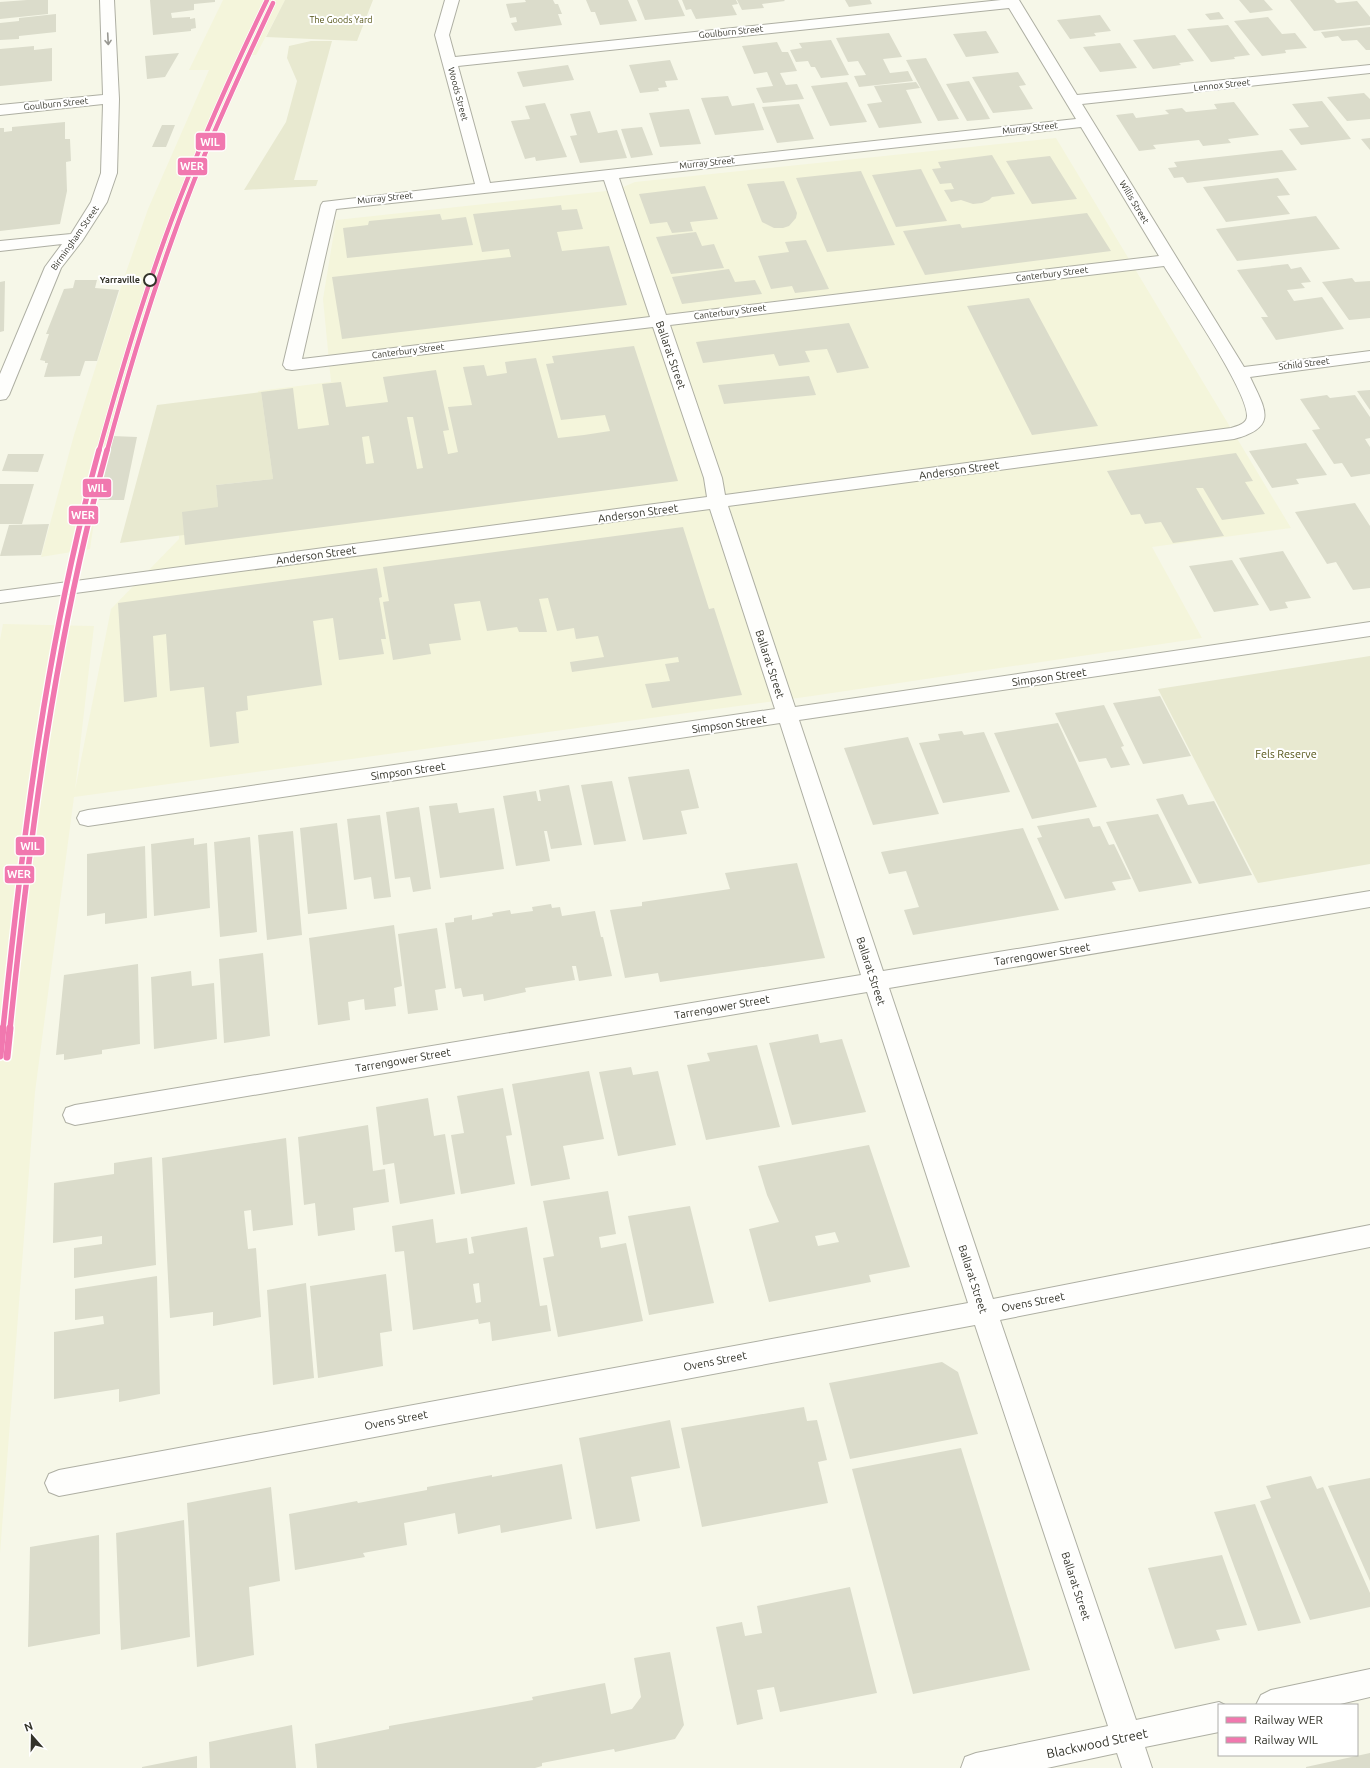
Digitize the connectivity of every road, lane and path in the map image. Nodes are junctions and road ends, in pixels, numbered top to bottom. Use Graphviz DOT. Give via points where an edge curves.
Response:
graph roads {
  1 [pos="107,0"];
  2 [pos="452,0"];
  3 [pos="1013,1"];
  4 [pos="450,62"];
  5 [pos="1370,69"];
  6 [pos="111,99"];
  7 [pos="1073,100"];
  8 [pos="0,110"];
  9 [pos="1086,122"];
  10 [pos="610,174"];
  11 [pos="484,188"];
  12 [pos="76,238"];
  13 [pos="0,246"];
  14 [pos="1169,260"];
  15 [pos="660,321"];
  16 [pos="1370,356"];
  17 [pos="292,365"];
  18 [pos="1239,373"];
  19 [pos="0,395"];
  20 [pos="1254,405"];
  21 [pos="717,502"];
  22 [pos="0,597"];
  23 [pos="1370,629"];
  24 [pos="787,715"];
  25 [pos="88,818"];
  26 [pos="1370,899"];
  27 [pos="875,981"];
  28 [pos="75,1116"];
  29 [pos="1370,1236"];
  30 [pos="984,1312"];
  31 [pos="59,1483"];
  32 [pos="1370,1683"];
  33 [pos="1276,1704"];
  34 [pos="1218,1717"];
  35 [pos="1126,1737"];
  36 [pos="976,1768"];
  37 [pos="1137,1768"];
  1 -- 6 [label="street, Birmingham Street, one-way"];
  2 -- 4 [label="street, Woods Street" via="442,35"];
  3 -- 4 [label="street, Goulburn Street"];
  3 -- 7 [label="street, Willis Street"];
  4 -- 11 [label="street, Woods Street"];
  5 -- 7 [label="street, Lennox Street"];
  6 -- 8 [label="street, Goulburn Street"];
  6 -- 12 [label="street, Birmingham Street" via="109,173 100,202"];
  7 -- 9 [label="street, Willis Street"];
  9 -- 10 [label="street, Murray Street"];
  9 -- 14 [label="street, Willis Street"];
  10 -- 11 [label="street, Murray Street"];
  10 -- 15 [label="street, Ballarat Street"];
  11 -- 17 [label="street, Murray Street" via="329,205"];
  12 -- 13 [label="street"];
  12 -- 19 [label="street, Birmingham Street" via="53,267"];
  14 -- 15 [label="street, Canterbury Street"];
  14 -- 18 [label="street, Willis Street"];
  15 -- 17 [label="street, Canterbury Street"];
  15 -- 21 [label="street, Ballarat Street" via="714,482"];
  16 -- 18 [label="street, Schild Street"];
  18 -- 20 [label="street, Willis Street"];
  20 -- 21 [label="street, Anderson Street" via="1254,423 1234,433"];
  21 -- 22 [label="street, Anderson Street"];
  21 -- 24 [label="street, Ballarat Street"];
  23 -- 24 [label="street, Simpson Street"];
  24 -- 25 [label="street, Simpson Street"];
  24 -- 27 [label="street, Ballarat Street"];
  26 -- 27 [label="street, Tarrengower Street"];
  27 -- 28 [label="street, Tarrengower Street"];
  27 -- 30 [label="street, Ballarat Street"];
  29 -- 30 [label="street, Ovens Street"];
  30 -- 31 [label="street, Ovens Street"];
  30 -- 35 [label="street, Ballarat Street"];
  32 -- 33 [label="street"];
  34 -- 35 [label="street, Blackwood Street"];
  35 -- 36 [label="street, Blackwood Street"];
  35 -- 37 [label="street, Ballarat Street"];
}
